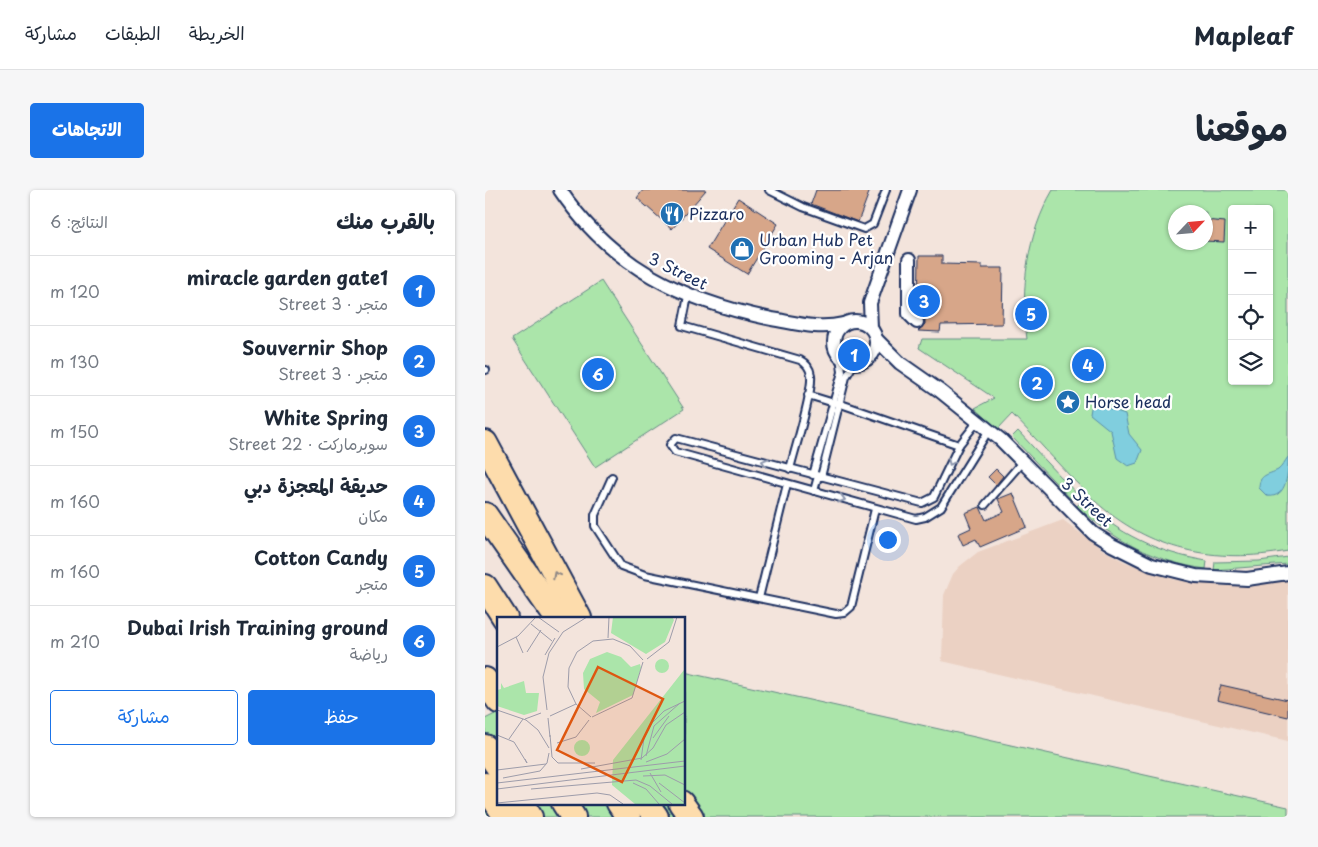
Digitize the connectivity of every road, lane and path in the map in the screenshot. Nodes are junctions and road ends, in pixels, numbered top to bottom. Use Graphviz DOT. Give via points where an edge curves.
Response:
graph roads {
  1 [pos="560,190"];
  2 [pos="769,190"];
  3 [pos="886,190"];
  4 [pos="910,190"];
  5 [pos="886,258"];
  6 [pos="688,296"];
  7 [pos="870,303"];
  8 [pos="917,322"];
  9 [pos="846,323"];
  10 [pos="812,326"];
  11 [pos="874,333"];
  12 [pos="834,342"];
  13 [pos="840,356"];
  14 [pos="863,361"];
  15 [pos="900,363"];
  16 [pos="808,395"];
  17 [pos="836,403"];
  18 [pos="978,421"];
  19 [pos="989,430"];
  20 [pos="485,443"];
  21 [pos="959,445"];
  22 [pos="1023,461"];
  23 [pos="791,469"];
  24 [pos="817,476"];
  25 [pos="612,477"];
  26 [pos="787,484"];
  27 [pos="814,491"];
  28 [pos="985,506"];
  29 [pos="875,509"];
  30 [pos="485,515"];
  31 [pos="1288,572"];
  32 [pos="485,587"];
  33 [pos="759,598"];
  34 [pos="504,616"];
  35 [pos="556,617"];
  36 [pos="578,617"];
  37 [pos="485,680"];
  38 [pos="497,698"];
  39 [pos="485,746"];
  40 [pos="497,765"];
  41 [pos="485,785"];
  42 [pos="497,803"];
  43 [pos="497,804"];
  44 [pos="522,804"];
  45 [pos="565,804"];
  46 [pos="620,804"];
  47 [pos="647,804"];
  48 [pos="682,804"];
  49 [pos="485,810"];
  50 [pos="489,817"];
  51 [pos="506,817"];
  52 [pos="530,817"];
  53 [pos="573,817"];
  54 [pos="628,817"];
  55 [pos="656,817"];
  56 [pos="691,817"];
  1 -- 6 [label="street, 3 Street" via="584,222 608,246 635,267"];
  2 -- 3 [label="lane" via="859,229 873,224"];
  4 -- 5 [label="street"];
  5 -- 7 [label="street"];
  5 -- 8 [label="street" via="913,261 909,314"];
  6 -- 10 [label="street, 3 Street" via="738,312"];
  6 -- 16 [label="lane" via="681,326 800,360 811,373"];
  7 -- 9 [label="street"];
  7 -- 11 [label="street"];
  9 -- 10 [label="street, 3 Street"];
  9 -- 11 [label="street" via="861,322"];
  9 -- 12 [label="street" via="835,335"];
  10 -- 12 [label="street, 3 Street"];
  11 -- 14 [label="street" via="875,350"];
  11 -- 15 [label="street, 3 Street"];
  12 -- 13 [label="street"];
  13 -- 14 [label="street" via="848,362"];
  13 -- 17 [label="lane" via="842,372"];
  14 -- 15 [label="street, 3 Street"];
  14 -- 17 [label="lane" via="847,374"];
  15 -- 18 [label="street, 3 Street"];
  16 -- 17 [label="lane"];
  16 -- 23 [label="lane"];
  17 -- 21 [label="lane"];
  17 -- 24 [label="lane"];
  18 -- 19 [label="street, 3 Street"];
  18 -- 21 [label="lane"];
  19 -- 22 [label="street, 3 Street"];
  19 -- 29 [label="lane" via="941,507 933,513 916,519"];
  36 -- 20 [label="highway, one-way"];
  21 -- 24 [label="lane, one-way" via="934,497 921,503"];
  22 -- 28 [label="lane"];
  22 -- 31 [label="street, 3 Street" via="1093,533 1138,559 1209,578 1247,580"];
  23 -- 24 [label="lane"];
  23 -- 26 [label="lane, one-way" via="676,438 670,444 675,452"];
  24 -- 27 [label="lane"];
  25 -- 33 [label="lane" via="594,520 597,531 621,566 645,575"];
  26 -- 27 [label="lane"];
  26 -- 33 [label="lane"];
  27 -- 29 [label="lane, one-way"];
  29 -- 33 [label="lane" via="848,610 836,614"];
  30 -- 35 [label="highway"];
  32 -- 34 [label="highway"];
  37 -- 38 [label="highway"];
  39 -- 40 [label="highway"];
  41 -- 42 [label="highway"];
  43 -- 51 [label="highway"];
  44 -- 52 [label="highway"];
  45 -- 53 [label="highway"];
  46 -- 54 [label="highway"];
  47 -- 55 [label="highway"];
  48 -- 56 [label="highway"];
  49 -- 50 [label="highway"];
}
